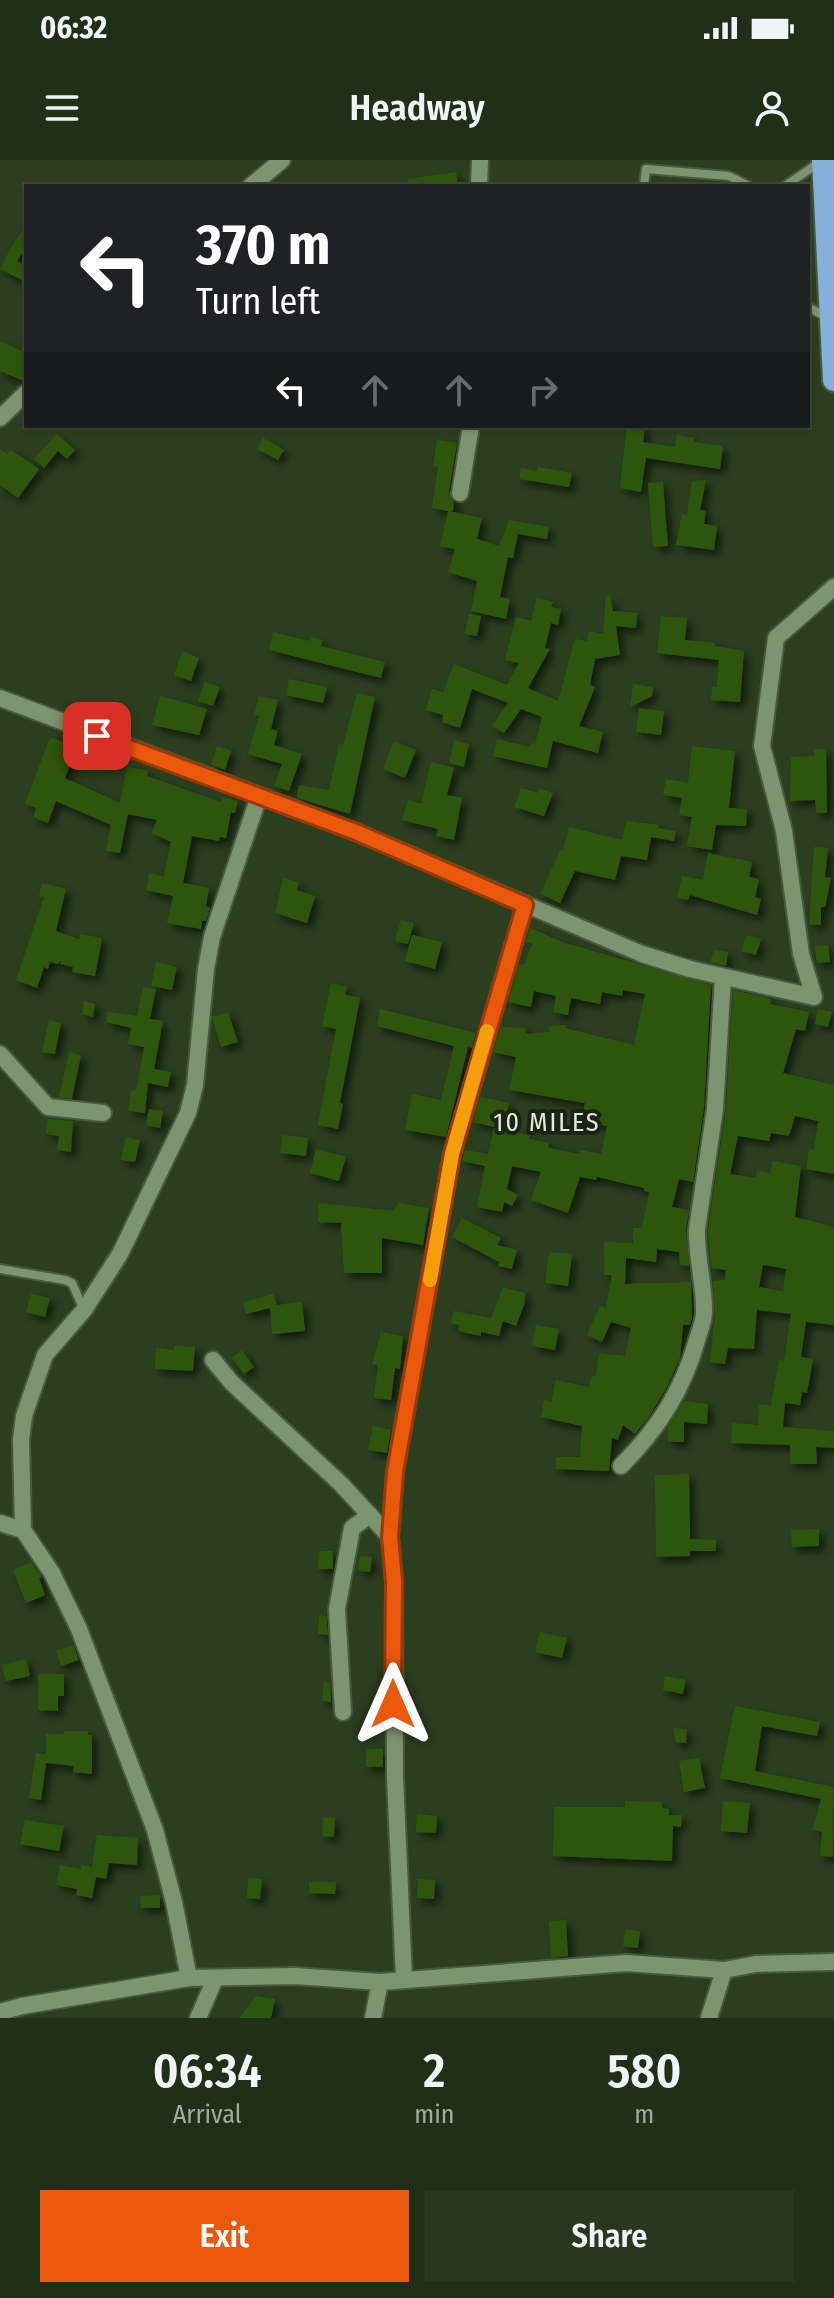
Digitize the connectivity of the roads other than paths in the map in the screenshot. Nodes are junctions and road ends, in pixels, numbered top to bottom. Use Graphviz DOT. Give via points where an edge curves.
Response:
graph roads {
  1 [pos="282,160"];
  2 [pos="480,160"];
  3 [pos="823,160"];
  4 [pos="253,184"];
  5 [pos="479,184"];
  6 [pos="644,184"];
  7 [pos="745,184"];
  8 [pos="788,184"];
  9 [pos="810,308"];
  10 [pos="832,320"];
  11 [pos="834,380"];
  12 [pos="24,395"];
  13 [pos="0,418"];
  14 [pos="471,428"];
  15 [pos="460,493"];
  16 [pos="834,587"];
  17 [pos="0,698"];
  18 [pos="259,796"];
  19 [pos="525,905"];
  20 [pos="723,977"];
  21 [pos="0,1054"];
  22 [pos="103,1113"];
  23 [pos="0,1269"];
  24 [pos="84,1310"];
  25 [pos="213,1360"];
  26 [pos="621,1466"];
  27 [pos="370,1515"];
  28 [pos="0,1523"];
  29 [pos="23,1530"];
  30 [pos="390,1537"];
  31 [pos="343,1712"];
  32 [pos="834,1962"];
  33 [pos="724,1970"];
  34 [pos="189,1978"];
  35 [pos="215,1979"];
  36 [pos="404,1979"];
  37 [pos="380,1982"];
  38 [pos="0,2012"];
  39 [pos="198,2018"];
  40 [pos="373,2018"];
  41 [pos="709,2018"];
  1 -- 4 [label="street"];
  2 -- 5 [label="street"];
  3 -- 8 [label="lane"];
  3 -- 10 [label="highway"];
  6 -- 7 [label="lane" via="646,169 729,176"];
  9 -- 10 [label="lane"];
  10 -- 11 [label="highway"];
  12 -- 13 [label="street"];
  14 -- 15 [label="street"];
  16 -- 20 [label="street" via="776,638 762,746 784,831 801,954 814,997"];
  17 -- 18 [label="street"];
  18 -- 19 [label="street"];
  18 -- 24 [label="street" via="212,937 188,1113 120,1254"];
  19 -- 20 [label="street" via="642,954"];
  19 -- 30 [label="street" via="452,1154 395,1472"];
  20 -- 26 [label="street" via="715,1109 697,1229 705,1314 693,1356 665,1416"];
  21 -- 22 [label="street" via="48,1107"];
  23 -- 24 [label="lane" via="72,1283"];
  24 -- 29 [label="street" via="45,1355 24,1416"];
  25 -- 27 [label="street"];
  27 -- 30 [label="street"];
  27 -- 31 [label="street" via="352,1528 337,1609"];
  28 -- 29 [label="street"];
  29 -- 34 [label="street" via="52,1573 79,1629 155,1830"];
  30 -- 36 [label="street"];
  32 -- 33 [label="street"];
  33 -- 36 [label="street" via="626,1963"];
  33 -- 41 [label="street"];
  34 -- 35 [label="street"];
  34 -- 38 [label="street"];
  35 -- 37 [label="street" via="295,1976"];
  35 -- 39 [label="street"];
  36 -- 37 [label="street"];
  37 -- 40 [label="street"];
}
